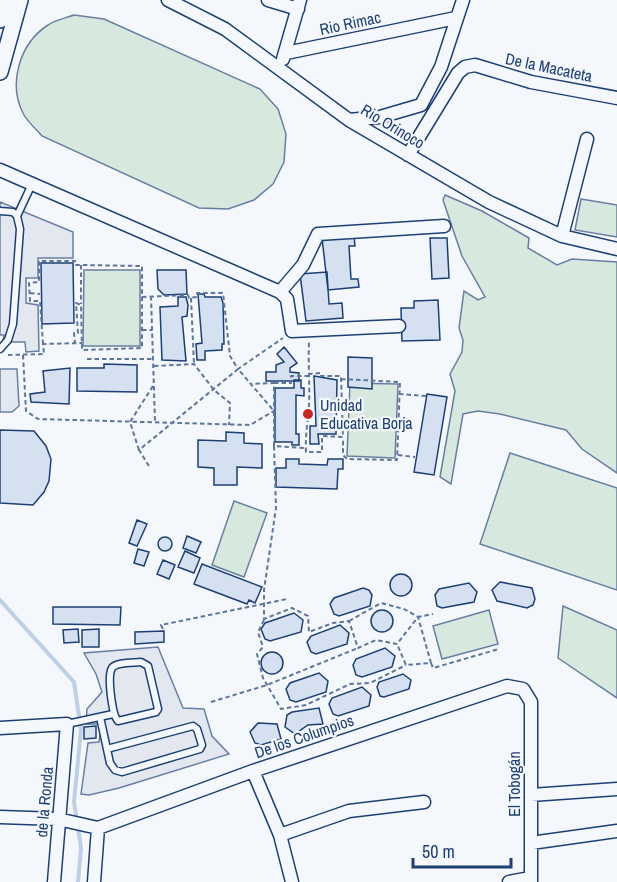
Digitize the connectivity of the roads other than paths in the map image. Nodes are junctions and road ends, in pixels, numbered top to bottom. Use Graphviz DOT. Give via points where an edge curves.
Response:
graph roads {
  1 [pos="6,0"];
  2 [pos="20,0"];
  3 [pos="168,0"];
  4 [pos="268,0"];
  5 [pos="463,0"];
  6 [pos="299,4"];
  7 [pos="456,18"];
  8 [pos="0,20"];
  9 [pos="286,53"];
  10 [pos="280,67"];
  11 [pos="0,72"];
  12 [pos="617,98"];
  13 [pos="349,120"];
  14 [pos="587,139"];
  15 [pos="408,155"];
  16 [pos="0,170"];
  17 [pos="33,183"];
  18 [pos="0,211"];
  19 [pos="17,216"];
  20 [pos="444,226"];
  21 [pos="562,236"];
  22 [pos="617,249"];
  23 [pos="280,292"];
  24 [pos="399,326"];
  25 [pos="0,349"];
  26 [pos="523,689"];
  27 [pos="113,714"];
  28 [pos="100,717"];
  29 [pos="71,723"];
  30 [pos="0,728"];
  31 [pos="107,749"];
  32 [pos="253,771"];
  33 [pos="617,789"];
  34 [pos="531,795"];
  35 [pos="424,802"];
  36 [pos="0,817"];
  37 [pos="62,820"];
  38 [pos="93,827"];
  39 [pos="617,831"];
  40 [pos="280,835"];
  41 [pos="531,843"];
  42 [pos="531,880"];
  43 [pos="54,882"];
  44 [pos="94,882"];
  45 [pos="292,882"];
  46 [pos="508,882"];
  1 -- 8 [label="street"];
  2 -- 11 [label="street"];
  3 -- 10 [label="street, Rio Orinoco" via="225,29"];
  4 -- 6 [label="street, Rio Rimac"];
  5 -- 7 [label="street"];
  6 -- 9 [label="street"];
  7 -- 9 [label="street, Rio Rimac"];
  7 -- 13 [label="street" via="441,67 421,105 366,120"];
  9 -- 10 [label="street"];
  10 -- 13 [label="street, Rio Orinoco"];
  12 -- 15 [label="street, De la Macateta" via="531,82 475,64 458,73"];
  13 -- 15 [label="street, Rio Orinoco"];
  14 -- 21 [label="street"];
  15 -- 21 [label="street, Rio Orinoco" via="489,202"];
  16 -- 17 [label="street"];
  17 -- 19 [label="lane"];
  17 -- 23 [label="street"];
  18 -- 19 [label="lane" via="9,210"];
  19 -- 25 [label="lane" via="20,229 13,324"];
  20 -- 23 [label="street" via="318,234 303,265"];
  21 -- 22 [label="street, Rio Orinoco"];
  23 -- 24 [label="street" via="287,299 292,331"];
  26 -- 32 [label="street, De los Columpios" via="507,686"];
  26 -- 34 [label="street, El Tobogán" via="531,702"];
  27 -- 27 [label="lane" via="118,721 158,709 146,663 112,668"];
  27 -- 28 [label="lane"];
  28 -- 29 [label="lane"];
  28 -- 31 [label="lane"];
  29 -- 30 [label="street"];
  29 -- 37 [label="street, de la Ronda"];
  31 -- 31 [label="lane" via="193,726 202,746 122,772 115,770"];
  32 -- 38 [label="street, De los Columpios"];
  32 -- 40 [label="street"];
  33 -- 34 [label="street"];
  34 -- 41 [label="street, El Tobogán"];
  35 -- 40 [label="street" via="349,811"];
  36 -- 37 [label="street"];
  37 -- 38 [label="street"];
  37 -- 43 [label="street, de la Ronda"];
  38 -- 44 [label="street"];
  39 -- 41 [label="street"];
  40 -- 45 [label="street"];
  41 -- 42 [label="street, El Tobogán"];
  42 -- 46 [label="street"];
}
